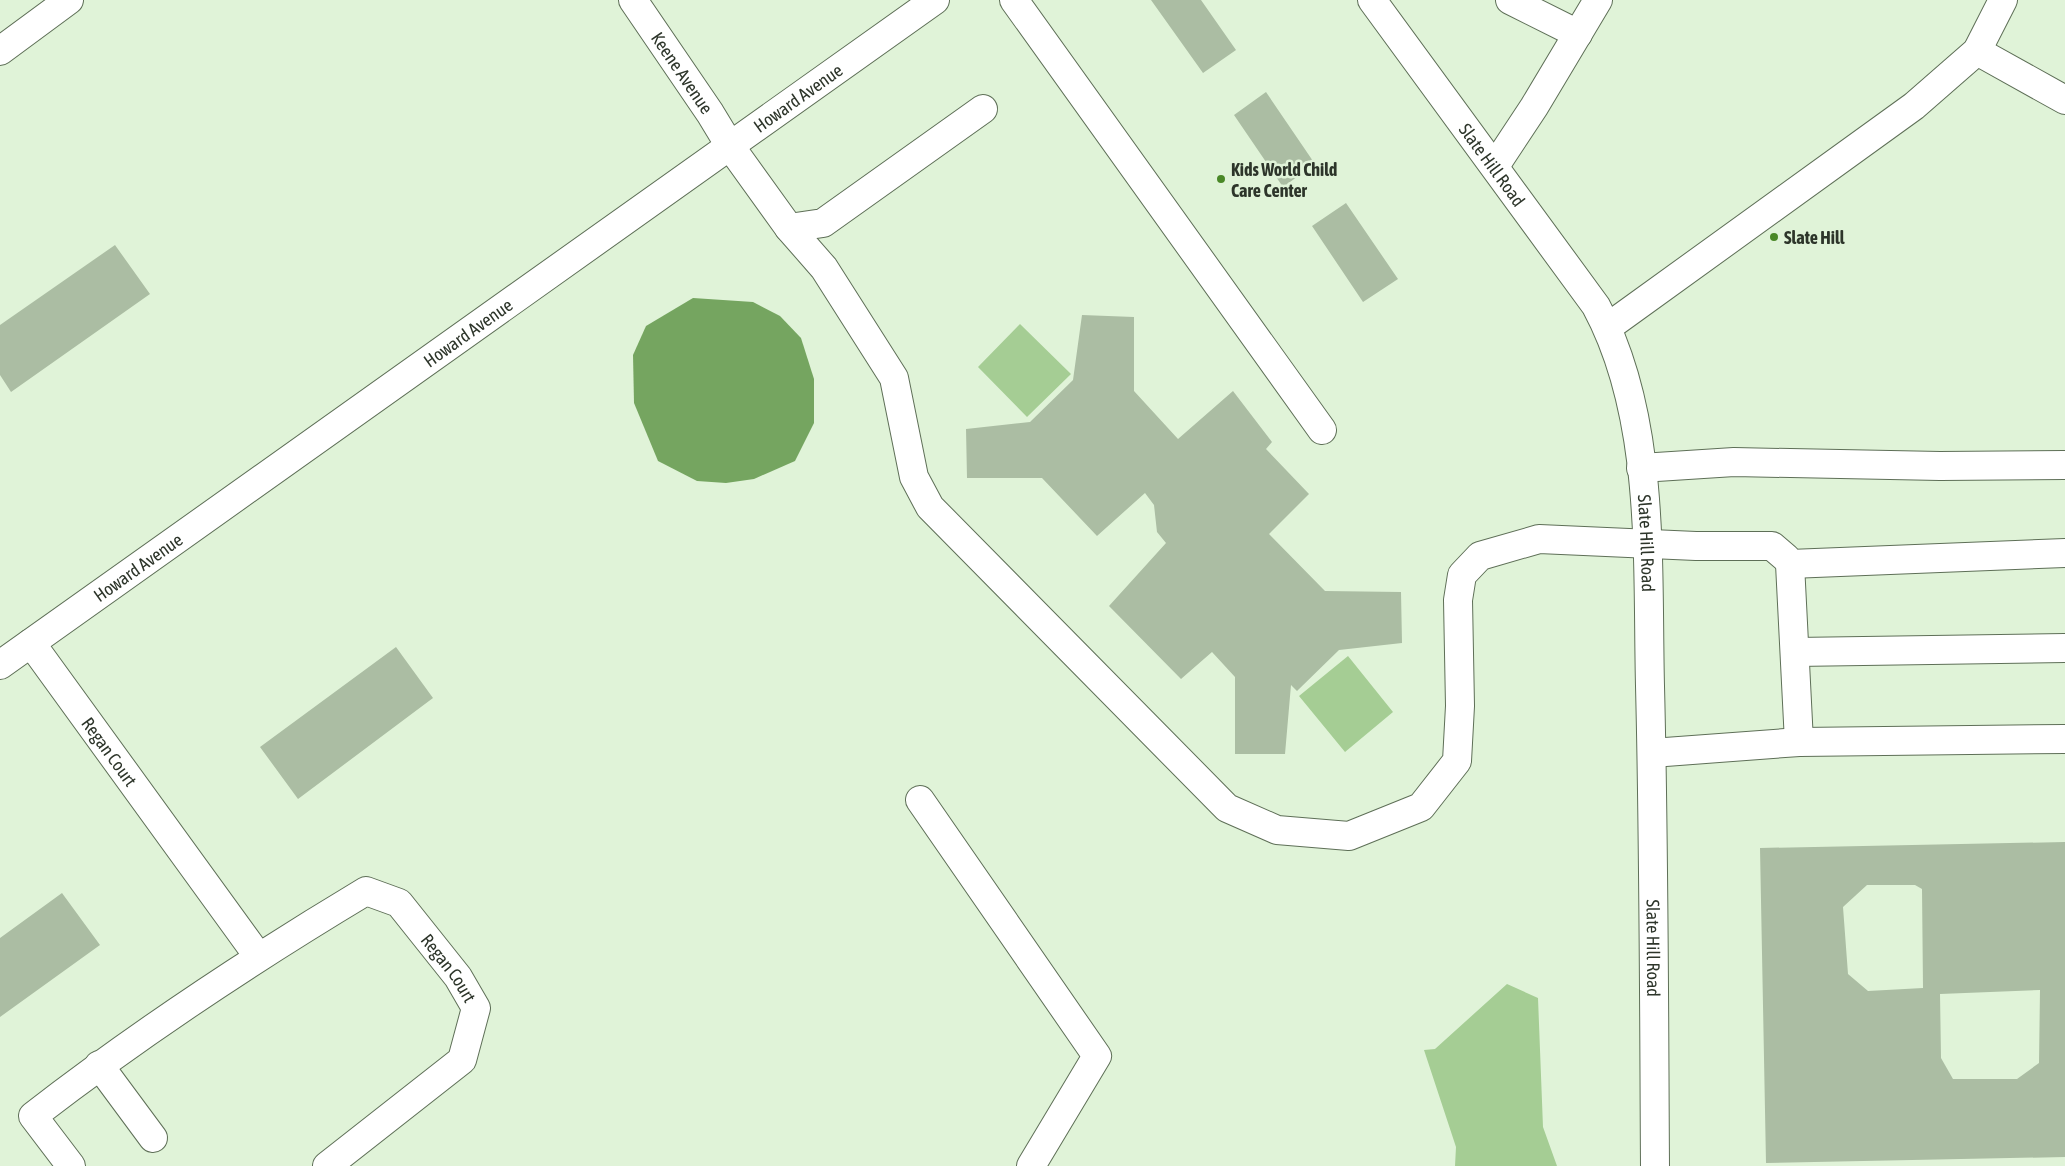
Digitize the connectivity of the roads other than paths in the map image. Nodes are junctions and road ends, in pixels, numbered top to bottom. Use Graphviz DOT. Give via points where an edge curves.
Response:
graph roads {
  1 [pos="68,0"];
  2 [pos="632,0"];
  3 [pos="935,0"];
  4 [pos="1014,0"];
  5 [pos="1372,0"];
  6 [pos="1510,0"];
  7 [pos="1598,0"];
  8 [pos="2003,0"];
  9 [pos="1578,34"];
  10 [pos="0,51"];
  11 [pos="1977,51"];
  12 [pos="2065,100"];
  13 [pos="983,109"];
  14 [pos="730,146"];
  15 [pos="1494,166"];
  16 [pos="789,228"];
  17 [pos="1608,327"];
  18 [pos="1322,430"];
  19 [pos="2065,466"];
  20 [pos="1641,468"];
  21 [pos="1646,542"];
  22 [pos="2065,553"];
  23 [pos="1790,564"];
  24 [pos="31,643"];
  25 [pos="2065,648"];
  26 [pos="1795,652"];
  27 [pos="0,665"];
  28 [pos="2065,738"];
  29 [pos="1799,742"];
  30 [pos="1652,753"];
  31 [pos="920,800"];
  32 [pos="258,956"];
  33 [pos="100,1065"];
  34 [pos="154,1138"];
  35 [pos="71,1166"];
  36 [pos="327,1166"];
  37 [pos="1031,1166"];
  38 [pos="1655,1166"];
  1 -- 10 [label="street"];
  2 -- 14 [label="street, Keene Avenue"];
  3 -- 14 [label="street, Howard Avenue"];
  4 -- 18 [label="street"];
  5 -- 15 [label="street, Slate Hill Road"];
  6 -- 9 [label="street"];
  7 -- 9 [label="street"];
  8 -- 11 [label="street"];
  9 -- 15 [label="street"];
  11 -- 12 [label="street"];
  11 -- 17 [label="street" via="1914,106"];
  13 -- 16 [label="street" via="824,222"];
  14 -- 16 [label="street, Keene Avenue"];
  14 -- 24 [label="street, Howard Avenue"];
  15 -- 17 [label="street, Slate Hill Road" via="1585,290"];
  16 -- 21 [label="street, Keene Avenue" via="824,268 894,378 914,477 930,507 1227,808 1276,830 1349,836 1421,807 1457,762 1460,706 1458,600 1462,575 1480,556 1539,539"];
  17 -- 20 [label="street, Slate Hill Road" via="1628,389"];
  19 -- 20 [label="street" via="1734,462"];
  20 -- 21 [label="street, Slate Hill Road"];
  21 -- 23 [label="street, Keene Avenue" via="1772,546"];
  21 -- 30 [label="street, Slate Hill Road"];
  22 -- 23 [label="street"];
  23 -- 26 [label="street"];
  24 -- 27 [label="street, Howard Avenue"];
  24 -- 32 [label="street, Regan Court"];
  25 -- 26 [label="street"];
  26 -- 29 [label="street"];
  28 -- 29 [label="street"];
  29 -- 30 [label="street"];
  30 -- 38 [label="street, Slate Hill Road"];
  31 -- 37 [label="street" via="1097,1056"];
  32 -- 33 [label="street, Regan Court"];
  32 -- 36 [label="street, Regan Court" via="366,891 399,903 458,977 476,1008 462,1060"];
  33 -- 34 [label="street"];
  33 -- 35 [label="street, Regan Court" via="33,1116"];
}
